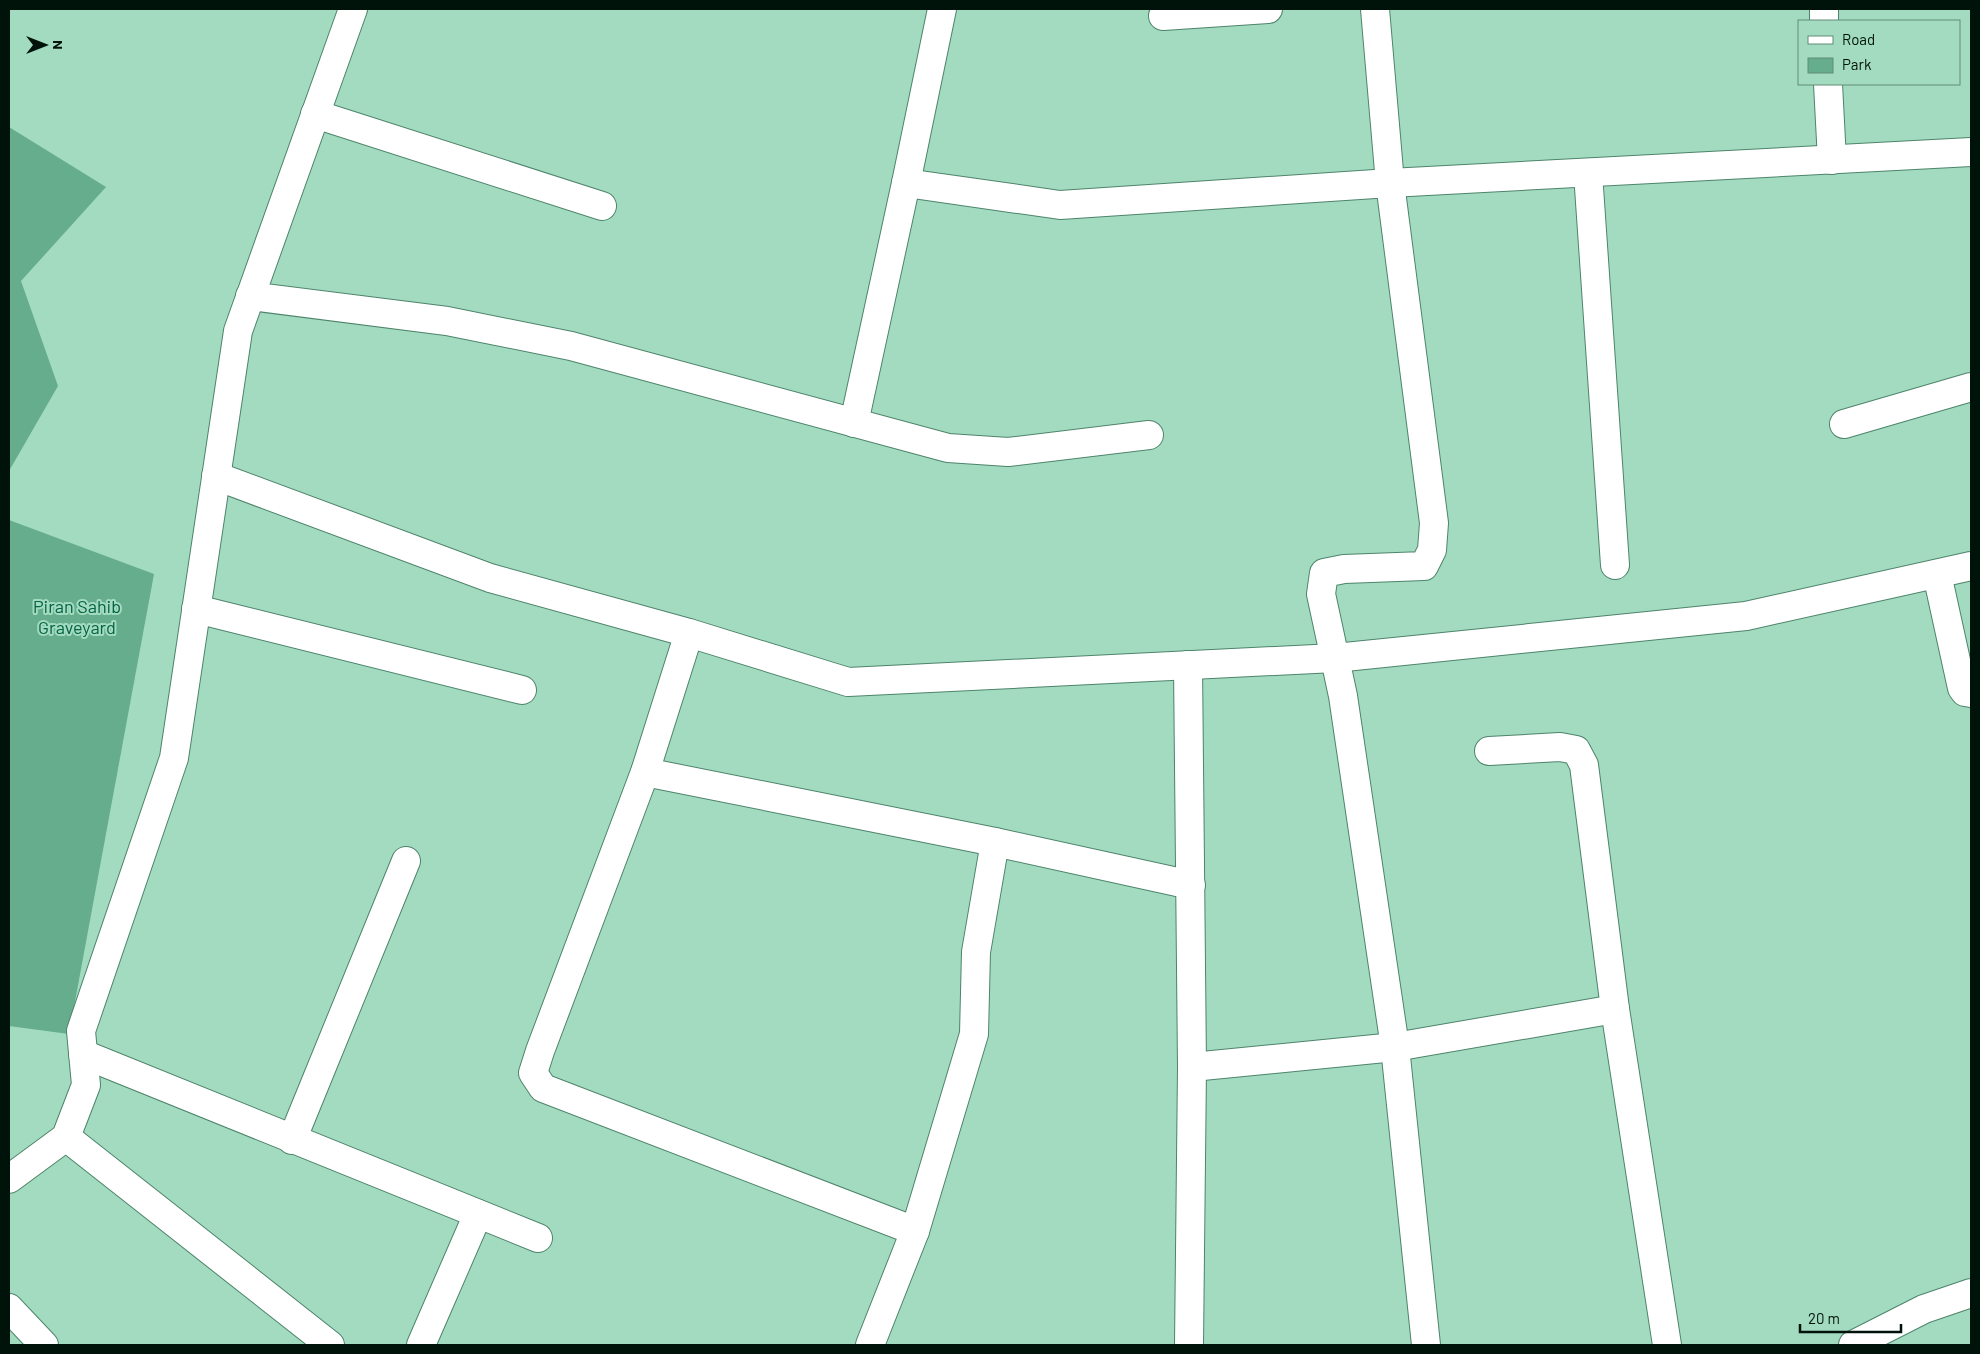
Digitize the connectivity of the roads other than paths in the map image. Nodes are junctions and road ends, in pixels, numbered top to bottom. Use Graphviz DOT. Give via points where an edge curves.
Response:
graph roads {
  1 [pos="353,9"];
  2 [pos="942,9"];
  3 [pos="1268,9"];
  4 [pos="1375,9"];
  5 [pos="1163,16"];
  6 [pos="1828,85"];
  7 [pos="315,114"];
  8 [pos="1971,152"];
  9 [pos="1832,160"];
  10 [pos="1588,173"];
  11 [pos="906,183"];
  12 [pos="1390,183"];
  13 [pos="602,206"];
  14 [pos="250,296"];
  15 [pos="1971,387"];
  16 [pos="854,423"];
  17 [pos="1844,424"];
  18 [pos="1149,435"];
  19 [pos="216,476"];
  20 [pos="1615,565"];
  21 [pos="1971,566"];
  22 [pos="1937,574"];
  23 [pos="196,609"];
  24 [pos="689,633"];
  25 [pos="1335,658"];
  26 [pos="1188,665"];
  27 [pos="522,690"];
  28 [pos="1971,693"];
  29 [pos="1489,751"];
  30 [pos="645,772"];
  31 [pos="995,842"];
  32 [pos="406,862"];
  33 [pos="1191,885"];
  34 [pos="1615,1008"];
  35 [pos="1395,1047"];
  36 [pos="83,1054"];
  37 [pos="1192,1067"];
  38 [pos="66,1137"];
  39 [pos="292,1140"];
  40 [pos="9,1179"];
  41 [pos="478,1214"];
  42 [pos="915,1231"];
  43 [pos="538,1238"];
  44 [pos="1971,1292"];
  45 [pos="9,1308"];
  46 [pos="44,1345"];
  47 [pos="330,1345"];
  48 [pos="421,1345"];
  49 [pos="870,1345"];
  50 [pos="1189,1345"];
  51 [pos="1426,1345"];
  52 [pos="1667,1345"];
  53 [pos="1853,1345"];
  1 -- 7 [label="street"];
  2 -- 11 [label="street"];
  3 -- 5 [label="street"];
  4 -- 12 [label="street"];
  6 -- 9 [label="street"];
  7 -- 13 [label="street"];
  7 -- 14 [label="street"];
  8 -- 9 [label="street"];
  9 -- 10 [label="street"];
  10 -- 12 [label="street"];
  10 -- 20 [label="street"];
  11 -- 12 [label="street" via="1060,205"];
  11 -- 16 [label="street"];
  12 -- 25 [label="street" via="1434,523 1432,550 1424,566 1344,569 1324,573 1321,594"];
  14 -- 16 [label="street" via="447,321 561,344"];
  14 -- 19 [label="street" via="238,331"];
  15 -- 17 [label="street"];
  16 -- 18 [label="street" via="948,448 1008,452"];
  19 -- 23 [label="street"];
  19 -- 24 [label="street" via="490,578"];
  21 -- 22 [label="street"];
  22 -- 25 [label="street" via="1746,616"];
  22 -- 28 [label="street" via="1962,688"];
  23 -- 27 [label="street"];
  23 -- 36 [label="street" via="174,758 81,1032"];
  24 -- 26 [label="street" via="848,682"];
  24 -- 30 [label="street"];
  25 -- 26 [label="street"];
  25 -- 35 [label="street"];
  26 -- 33 [label="street"];
  29 -- 34 [label="street" via="1576,750 1584,766"];
  30 -- 31 [label="street"];
  30 -- 42 [label="street" via="533,1073 544,1088"];
  31 -- 33 [label="street"];
  31 -- 42 [label="street" via="976,952 974,1034"];
  32 -- 39 [label="street"];
  33 -- 37 [label="street"];
  34 -- 35 [label="street"];
  34 -- 52 [label="street"];
  35 -- 37 [label="street"];
  35 -- 51 [label="street"];
  36 -- 38 [label="street" via="86,1085"];
  36 -- 39 [label="street"];
  37 -- 50 [label="street"];
  38 -- 40 [label="street"];
  38 -- 47 [label="street"];
  39 -- 41 [label="street"];
  41 -- 43 [label="street"];
  41 -- 48 [label="street"];
  42 -- 49 [label="street"];
  44 -- 53 [label="street" via="1924,1309"];
  45 -- 46 [label="street"];
}
